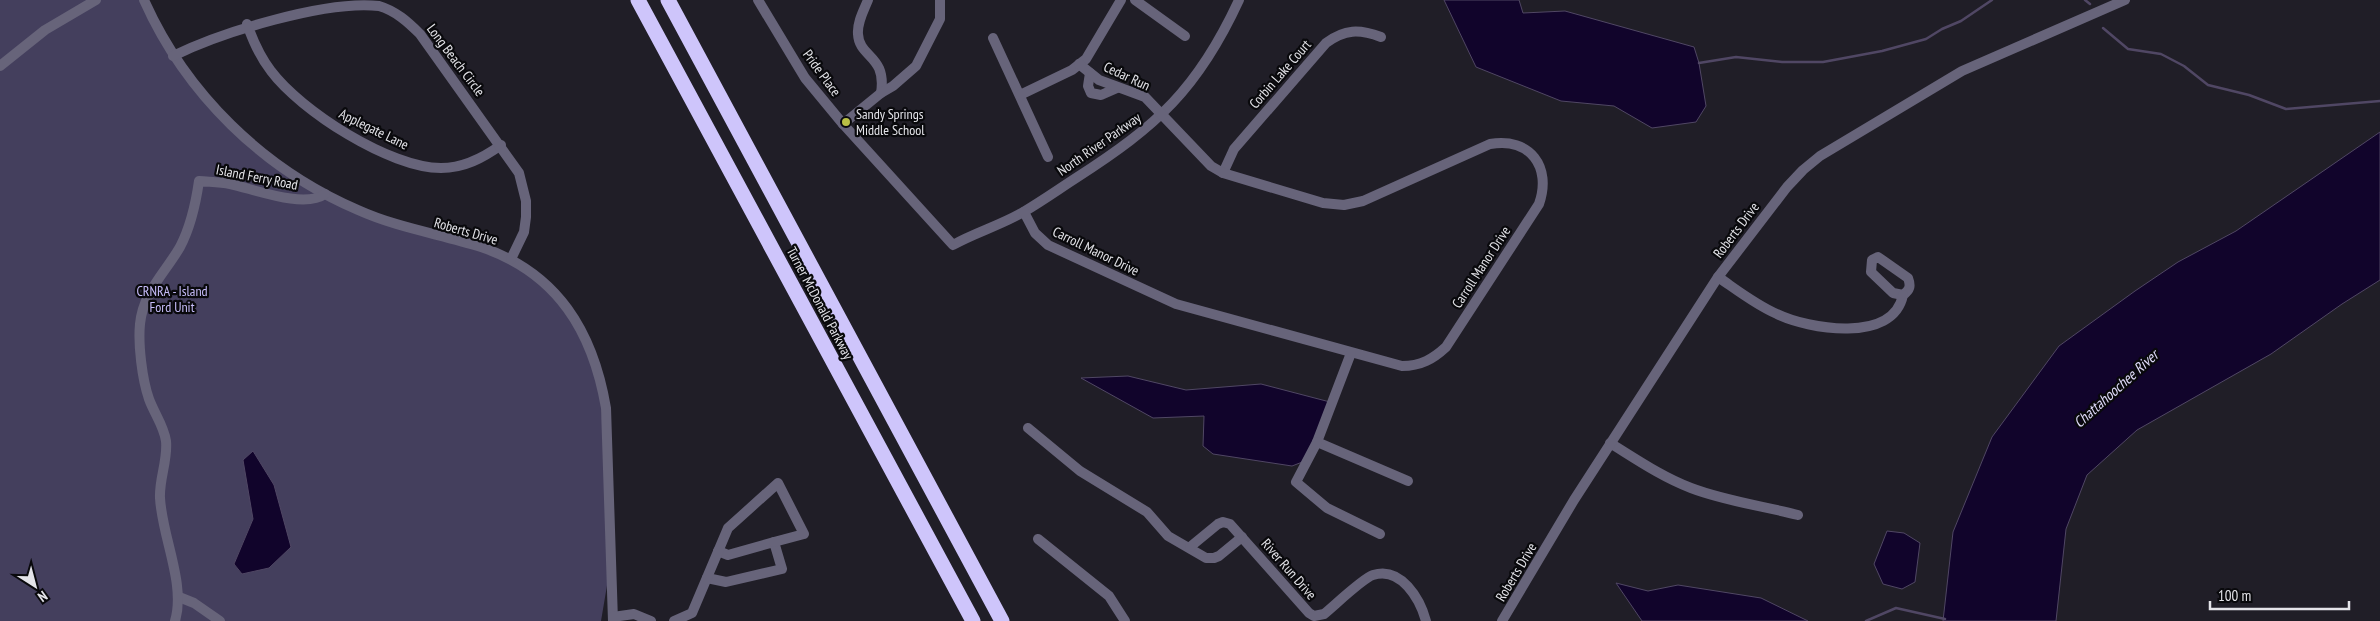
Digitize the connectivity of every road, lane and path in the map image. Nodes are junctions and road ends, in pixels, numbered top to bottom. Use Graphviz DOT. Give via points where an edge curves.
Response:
graph roads {
  1 [pos="96,0"];
  2 [pos="144,0"];
  3 [pos="638,0"];
  4 [pos="668,0"];
  5 [pos="758,0"];
  6 [pos="868,0"];
  7 [pos="940,0"];
  8 [pos="1121,0"];
  9 [pos="1134,0"];
  10 [pos="1239,0"];
  11 [pos="2125,0"];
  12 [pos="247,24"];
  13 [pos="1185,36"];
  14 [pos="1381,37"];
  15 [pos="993,38"];
  16 [pos="173,56"];
  17 [pos="1079,64"];
  18 [pos="0,66"];
  19 [pos="1090,73"];
  20 [pos="1117,88"];
  21 [pos="881,93"];
  22 [pos="1020,96"];
  23 [pos="1162,114"];
  24 [pos="843,124"];
  25 [pos="501,145"];
  26 [pos="1048,157"];
  27 [pos="1223,173"];
  28 [pos="324,194"];
  29 [pos="1024,212"];
  30 [pos="953,245"];
  31 [pos="511,259"];
  32 [pos="1718,277"];
  33 [pos="1903,295"];
  34 [pos="1351,353"];
  35 [pos="1028,428"];
  36 [pos="1317,442"];
  37 [pos="1610,444"];
  38 [pos="1408,481"];
  39 [pos="1798,515"];
  40 [pos="1380,534"];
  41 [pos="1242,537"];
  42 [pos="1038,539"];
  43 [pos="774,542"];
  44 [pos="1190,547"];
  45 [pos="718,551"];
  46 [pos="707,578"];
  47 [pos="179,596"];
  48 [pos="694,617"];
  49 [pos="613,619"];
  50 [pos="175,621"];
  51 [pos="220,621"];
  52 [pos="651,621"];
  53 [pos="674,621"];
  54 [pos="973,621"];
  55 [pos="1002,621"];
  56 [pos="1125,621"];
  57 [pos="1426,621"];
  58 [pos="1502,621"];
  1 -- 18 [label="street" via="45,30"];
  2 -- 16 [label="street, Roberts Drive"];
  3 -- 54 [label="highway, Turner McDonald Parkway"];
  4 -- 55 [label="highway, Turner McDonald Parkway"];
  5 -- 24 [label="street, Pride Place" via="805,78"];
  6 -- 21 [label="street" via="858,33 861,44 882,73"];
  7 -- 21 [label="street" via="940,19 916,66"];
  8 -- 17 [label="street, Cedar Run" via="1086,59"];
  9 -- 13 [label="street"];
  10 -- 23 [label="street, North River Parkway" via="1211,55"];
  11 -- 32 [label="street, Roberts Drive" via="1962,71 1820,156 1787,186"];
  12 -- 16 [label="street, Long Beach Circle"];
  12 -- 25 [label="street, Applegate Lane" via="261,56 283,85 325,119 371,146 416,164 442,168 473,162"];
  12 -- 25 [label="street, Long Beach Circle" via="295,10 345,2 367,3 390,10 420,34"];
  14 -- 27 [label="street, Corbin Lake Court" via="1352,30 1326,42 1234,149"];
  15 -- 22 [label="street"];
  16 -- 28 [label="street, Roberts Drive" via="202,95 239,133 279,166"];
  17 -- 19 [label="street, Cedar Run"];
  17 -- 22 [label="street, Cedar Run"];
  19 -- 20 [label="street, Cedar Run"];
  19 -- 20 [label="street" via="1088,86 1091,93 1101,95"];
  20 -- 23 [label="street, Cedar Run" via="1145,96"];
  21 -- 24 [label="street"];
  22 -- 26 [label="street"];
  23 -- 27 [label="street, Carroll Manor Drive" via="1200,157"];
  23 -- 29 [label="street, North River Parkway" via="1113,154"];
  24 -- 30 [label="street, Pride Place"];
  25 -- 31 [label="street, Long Beach Circle" via="519,173 526,201 524,232"];
  27 -- 34 [label="street, Carroll Manor Drive" via="1323,203 1344,205 1363,201 1490,144 1513,143 1532,155 1540,166 1544,178 1539,204 1446,346 1431,360 1412,366 1391,365"];
  28 -- 31 [label="street, Roberts Drive" via="385,221 480,247"];
  28 -- 47 [label="street, Island Ferry Road" via="314,199 299,200 229,184 199,181 180,246 147,296 140,323 140,348 149,399 166,441 160,496 165,536"];
  29 -- 30 [label="street, North River Parkway"];
  29 -- 34 [label="street, Carroll Manor Drive" via="1035,233 1048,245 1176,304"];
  31 -- 49 [label="street, Roberts Drive" via="559,296 579,325 602,384 606,408"];
  32 -- 33 [label="street" via="1777,314 1826,328 1857,328 1875,324 1898,306"];
  32 -- 37 [label="street, Roberts Drive"];
  34 -- 36 [label="street"];
  35 -- 44 [label="street" via="1080,471 1147,512 1168,536"];
  36 -- 38 [label="street"];
  36 -- 40 [label="street" via="1296,482 1327,508"];
  37 -- 39 [label="street" via="1649,467 1707,494"];
  37 -- 58 [label="street, Roberts Drive"];
  41 -- 44 [label="street" via="1214,558 1206,558"];
  41 -- 44 [label="street" via="1230,524 1223,522"];
  41 -- 57 [label="street, River Run Drive" via="1314,616 1324,614 1372,575 1388,573 1404,581 1423,608"];
  42 -- 56 [label="street" via="1109,596"];
  43 -- 45 [label="street" via="728,555"];
  43 -- 45 [label="street" via="804,534 778,483 728,528"];
  43 -- 46 [label="street" via="782,569 726,582"];
  45 -- 46 [label="street"];
  46 -- 48 [label="street"];
  47 -- 50 [label="street, Island Ferry Road"];
  47 -- 51 [label="street"];
  48 -- 53 [label="street"];
  49 -- 52 [label="street" via="634,614"];
}
